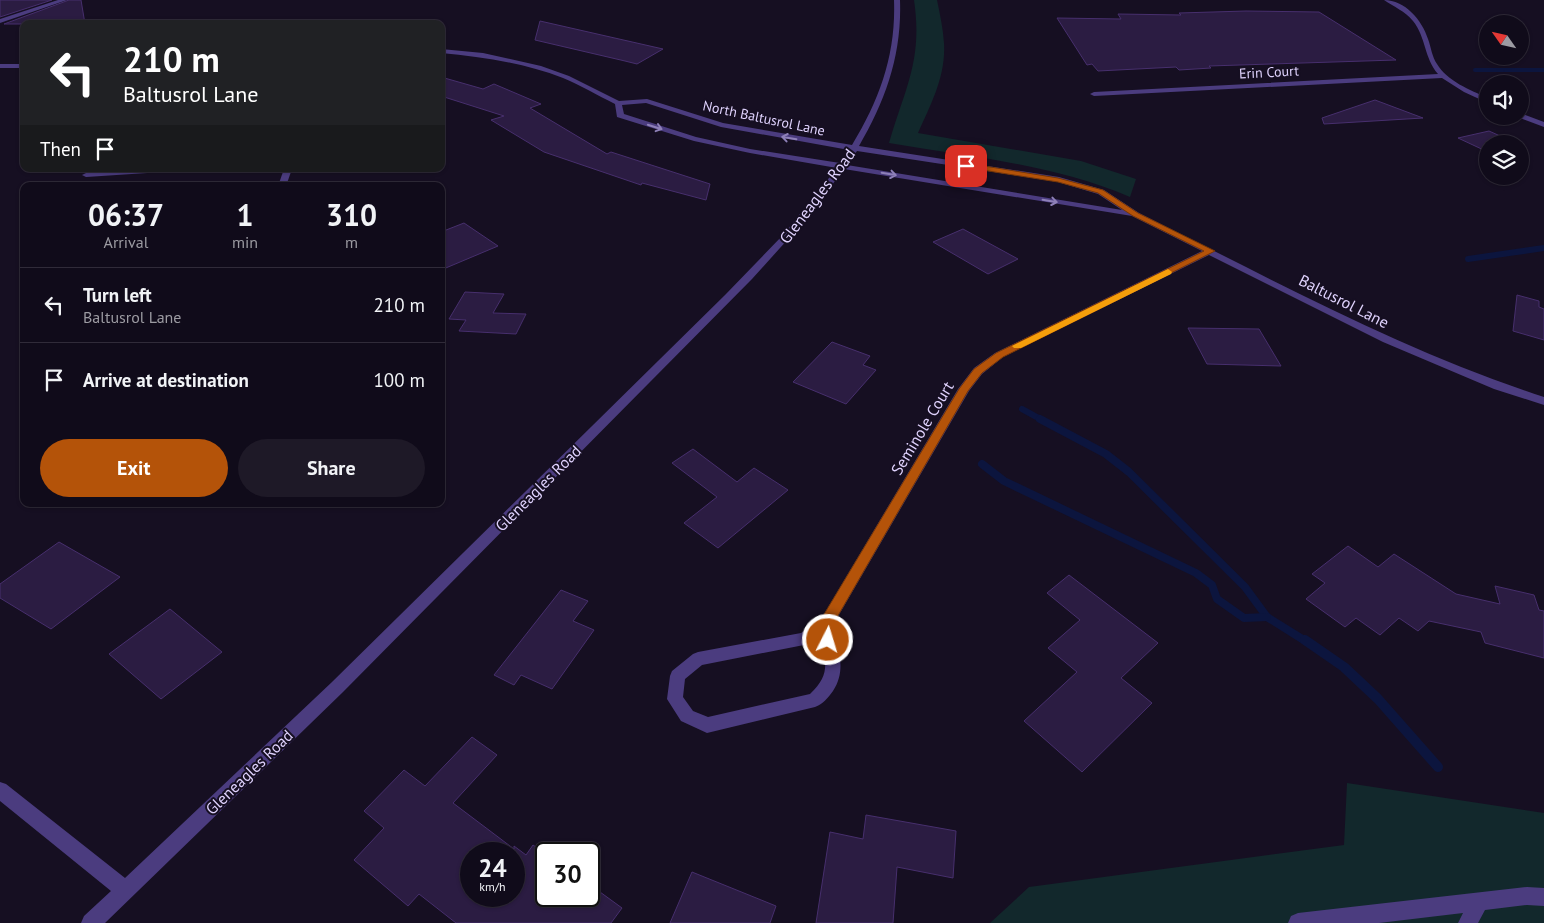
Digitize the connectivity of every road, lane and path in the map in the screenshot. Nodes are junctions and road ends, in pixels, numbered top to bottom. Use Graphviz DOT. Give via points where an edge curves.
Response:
graph roads {
  1 [pos="64,0"];
  2 [pos="897,0"];
  3 [pos="1387,0"];
  4 [pos="0,22"];
  5 [pos="445,51"];
  6 [pos="0,66"];
  7 [pos="20,66"];
  8 [pos="1445,76"];
  9 [pos="1094,94"];
  10 [pos="1479,97"];
  11 [pos="618,103"];
  12 [pos="1529,119"];
  13 [pos="1544,125"];
  14 [pos="854,148"];
  15 [pos="841,166"];
  16 [pos="132,172"];
  17 [pos="86,175"];
  18 [pos="1136,215"];
  19 [pos="1210,251"];
  20 [pos="1544,401"];
  21 [pos="825,625"];
  22 [pos="0,790"];
  23 [pos="126,891"];
  24 [pos="1544,897"];
  25 [pos="1480,901"];
  26 [pos="91,923"];
  27 [pos="1298,923"];
  28 [pos="1468,923"];
  1 -- 4 [label="street"];
  2 -- 14 [label="street, Gleneagles Road" via="898,37 889,79"];
  3 -- 8 [label="street" via="1406,10 1418,22 1430,58 1435,68"];
  5 -- 11 [label="street" via="539,68 567,77"];
  6 -- 7 [label="street"];
  8 -- 9 [label="street, Erin Court"];
  8 -- 10 [label="street"];
  14 -- 11 [label="street, North Baltusrol Lane, one-way" via="721,124 646,101"];
  11 -- 15 [label="street, Baltusrol Lane, one-way" via="620,115 694,139"];
  12 -- 13 [label="street"];
  14 -- 15 [label="street, Gleneagles Road"];
  14 -- 18 [label="street, Baltusrol Lane" via="1058,180 1100,192"];
  15 -- 18 [label="street, Baltusrol Lane, one-way"];
  15 -- 23 [label="street, Gleneagles Road" via="794,231 752,274 431,595"];
  16 -- 17 [label="street"];
  18 -- 19 [label="street, Baltusrol Lane"];
  19 -- 20 [label="street, Baltusrol Lane" via="1421,355"];
  19 -- 21 [label="street, Seminole Court" via="999,355 978,371 964,389"];
  21 -- 21 [label="street, Seminole Court" via="804,639 698,659 678,676 676,699 687,716 707,725 815,700 828,689 834,671"];
  22 -- 23 [label="street"];
  23 -- 26 [label="street, Gleneagles Road"];
  24 -- 25 [label="street"];
  25 -- 27 [label="street"];
  25 -- 28 [label="street"];
}
